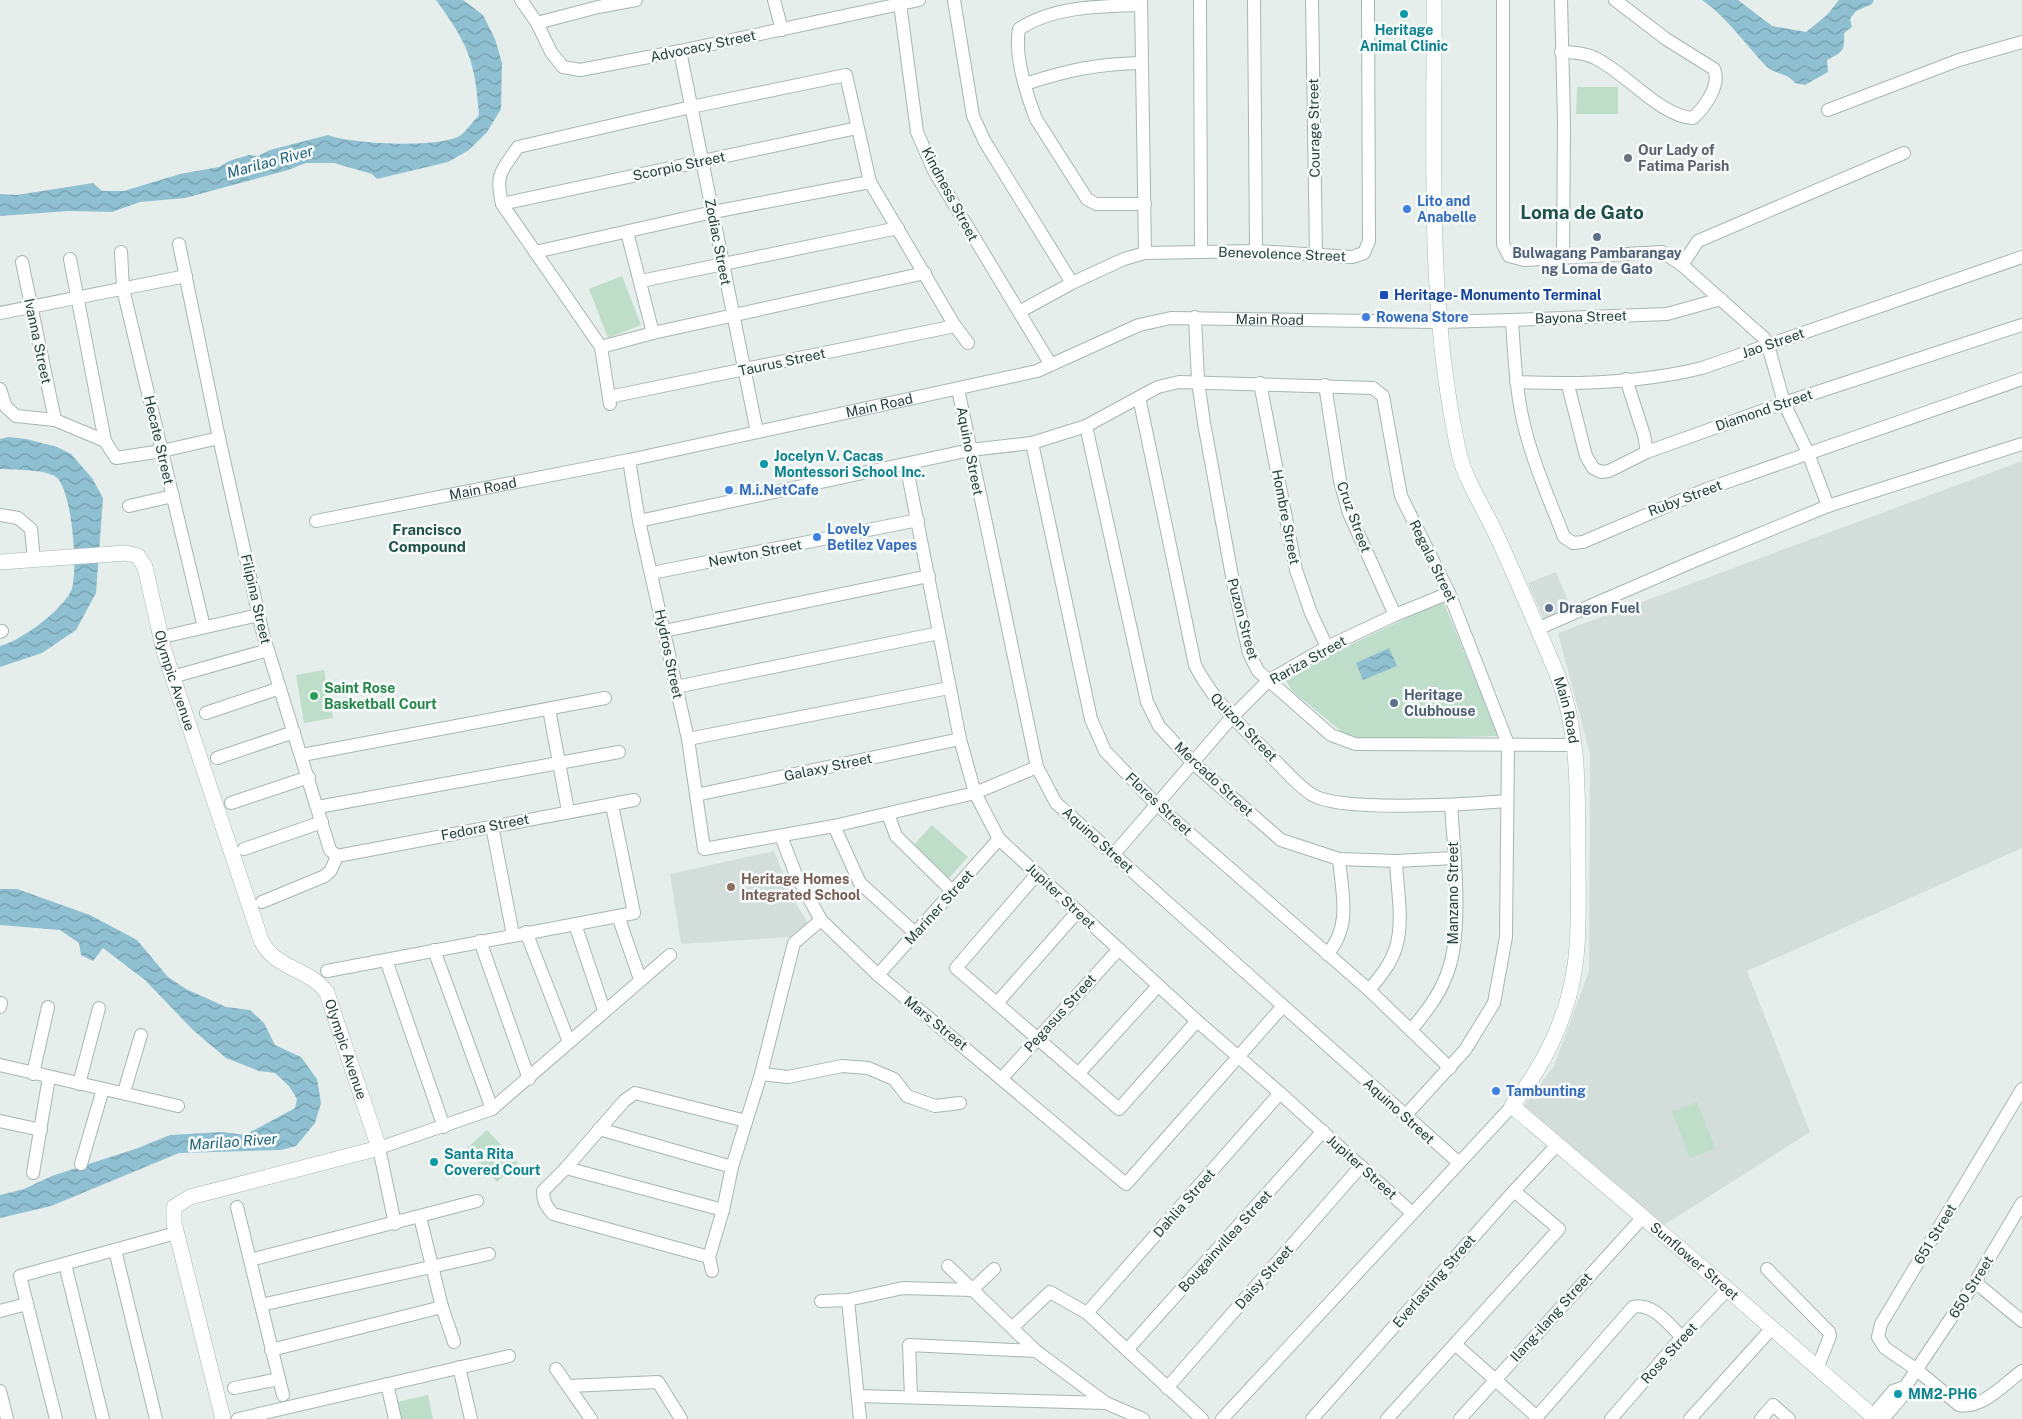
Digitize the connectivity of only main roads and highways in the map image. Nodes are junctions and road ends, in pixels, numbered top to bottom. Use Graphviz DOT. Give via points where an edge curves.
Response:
graph roads {
  1 [pos="1434,0"];
  2 [pos="0,562"];
  3 [pos="1512,1106"];
  4 [pos="1877,1418"];
  5 [pos="223,1419"];
  1 -- 3 [label="main road, Main Road" via="1436,246 1446,386 1460,458 1506,556 1566,700 1575,745 1578,931 1573,975 1565,1010 1553,1038 1527,1087"];
  2 -- 5 [label="main road, Olympic Avenue" via="126,553 138,556 145,568 157,627 172,677 261,940 277,960 315,980 327,993 379,1148 182,1200 173,1212"];
  3 -- 4 [label="main road, Sunflower Street"];
}
